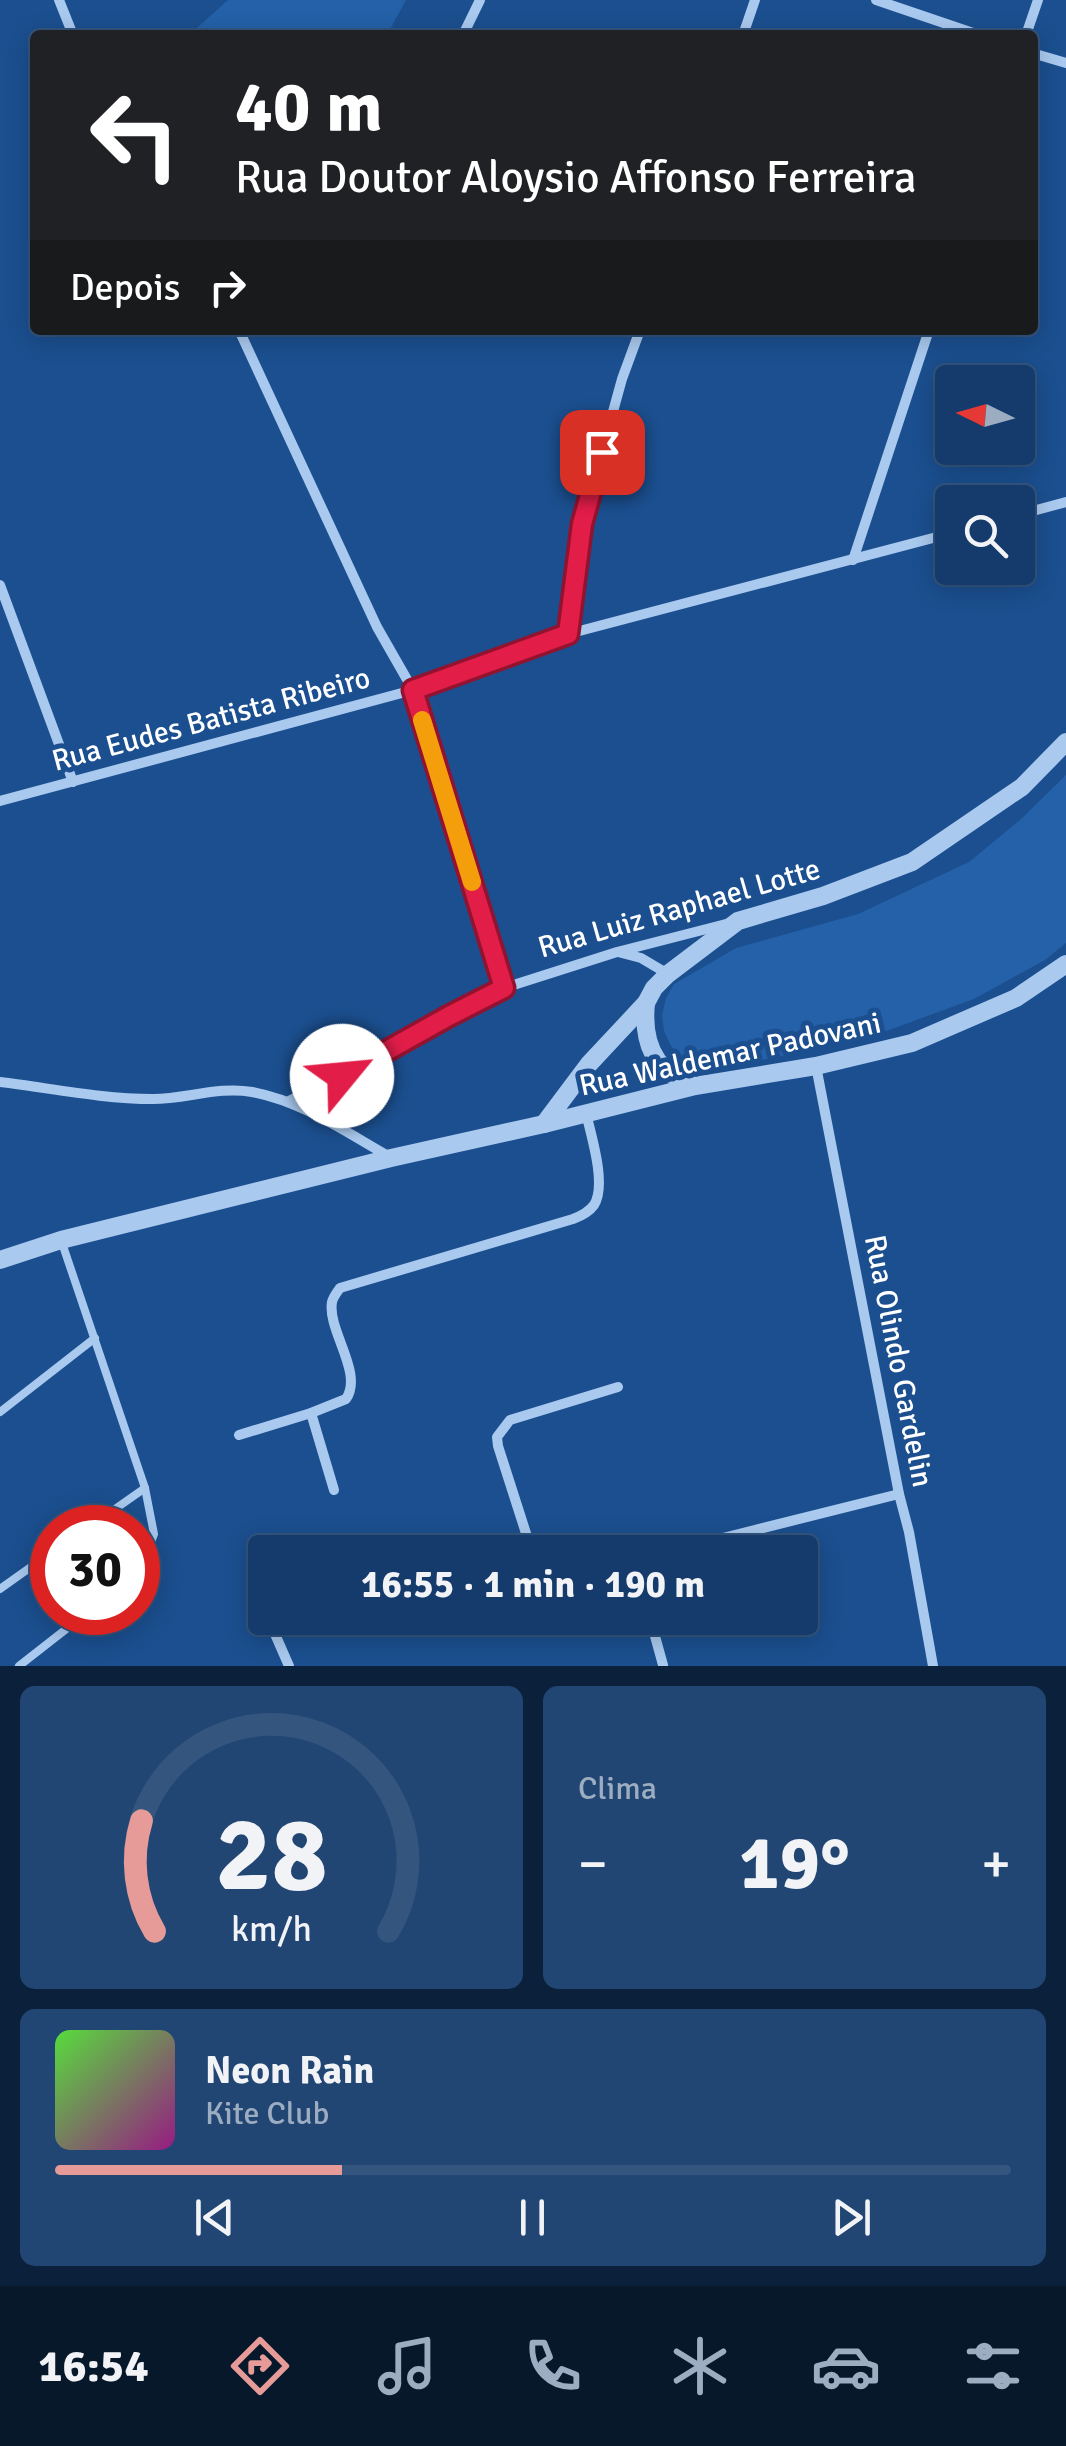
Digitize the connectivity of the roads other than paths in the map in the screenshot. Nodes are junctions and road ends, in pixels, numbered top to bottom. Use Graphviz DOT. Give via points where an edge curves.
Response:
graph roads {
  1 [pos="59,0"];
  2 [pos="480,0"];
  3 [pos="755,0"];
  4 [pos="876,0"];
  5 [pos="1038,0"];
  6 [pos="71,30"];
  7 [pos="465,30"];
  8 [pos="745,30"];
  9 [pos="965,30"];
  10 [pos="1028,30"];
  11 [pos="1038,55"];
  12 [pos="1066,63"];
  13 [pos="241,335"];
  14 [pos="638,335"];
  15 [pos="927,335"];
  16 [pos="1066,502"];
  17 [pos="1035,510"];
  18 [pos="935,538"];
  19 [pos="853,560"];
  20 [pos="0,585"];
  21 [pos="568,634"];
  22 [pos="413,690"];
  23 [pos="1066,742"];
  24 [pos="74,782"];
  25 [pos="0,801"];
  26 [pos="738,921"];
  27 [pos="617,952"];
  28 [pos="1066,964"];
  29 [pos="668,974"];
  30 [pos="504,988"];
  31 [pos="646,1003"];
  32 [pos="816,1066"];
  33 [pos="0,1082"];
  34 [pos="694,1086"];
  35 [pos="289,1102"];
  36 [pos="586,1114"];
  37 [pos="544,1124"];
  38 [pos="391,1158"];
  39 [pos="62,1240"];
  40 [pos="0,1260"];
  41 [pos="95,1338"];
  42 [pos="618,1387"];
  43 [pos="0,1412"];
  44 [pos="310,1413"];
  45 [pos="239,1434"];
  46 [pos="145,1488"];
  47 [pos="334,1490"];
  48 [pos="899,1494"];
  49 [pos="121,1505"];
  50 [pos="148,1505"];
  51 [pos="527,1535"];
  52 [pos="735,1535"];
  53 [pos="30,1568"];
  54 [pos="0,1589"];
  55 [pos="59,1635"];
  56 [pos="275,1635"];
  57 [pos="655,1635"];
  58 [pos="663,1665"];
  59 [pos="19,1666"];
  60 [pos="289,1666"];
  61 [pos="933,1666"];
  1 -- 6 [label="street"];
  2 -- 7 [label="street"];
  3 -- 8 [label="street"];
  4 -- 9 [label="street"];
  5 -- 10 [label="street"];
  11 -- 12 [label="street"];
  13 -- 22 [label="street"];
  14 -- 21 [label="street" via="582,524"];
  15 -- 19 [label="street"];
  16 -- 17 [label="street"];
  18 -- 19 [label="street, Rua Eudes Batista Ribeiro"];
  19 -- 21 [label="street, Rua Eudes Batista Ribeiro"];
  20 -- 24 [label="street"];
  21 -- 22 [label="street, Rua Eudes Batista Ribeiro"];
  22 -- 24 [label="street, Rua Eudes Batista Ribeiro"];
  22 -- 30 [label="street"];
  23 -- 26 [label="street, Rua Luiz Raphael Lotte" via="1022,787 912,862"];
  24 -- 25 [label="street, Rua Eudes Batista Ribeiro"];
  26 -- 27 [label="street, Rua Luiz Raphael Lotte"];
  26 -- 29 [label="street"];
  27 -- 29 [label="street"];
  27 -- 30 [label="street, Rua Luiz Raphael Lotte"];
  28 -- 32 [label="street, Rua Waldemar Padovani" via="1016,998 912,1043"];
  29 -- 31 [label="street"];
  30 -- 35 [label="street, Rua Luiz Raphael Lotte"];
  31 -- 34 [label="street" via="647,1041 658,1061 674,1079"];
  31 -- 37 [label="street"];
  32 -- 34 [label="street, Rua Waldemar Padovani"];
  32 -- 48 [label="street, Rua Olindo Gardelin"];
  33 -- 35 [label="street" via="134,1099 250,1091"];
  34 -- 36 [label="street, Rua Waldemar Padovani"];
  35 -- 38 [label="street"];
  36 -- 37 [label="street, Rua Waldemar Padovani"];
  36 -- 44 [label="street" via="597,1168 594,1204 574,1219 340,1288 332,1310 351,1392"];
  37 -- 38 [label="street, Rua Waldemar Padovani"];
  38 -- 39 [label="street, Rua Waldemar Padovani"];
  39 -- 40 [label="street, Rua Waldemar Padovani"];
  39 -- 41 [label="lane"];
  41 -- 43 [label="lane"];
  41 -- 46 [label="lane"];
  42 -- 51 [label="street" via="510,1420 497,1437"];
  44 -- 45 [label="street"];
  44 -- 47 [label="street"];
  46 -- 49 [label="lane"];
  46 -- 50 [label="lane"];
  48 -- 52 [label="street"];
  48 -- 61 [label="street, Rua Olindo Gardelin"];
  53 -- 54 [label="lane"];
  55 -- 59 [label="lane"];
  56 -- 60 [label="street"];
  57 -- 58 [label="street"];
}
